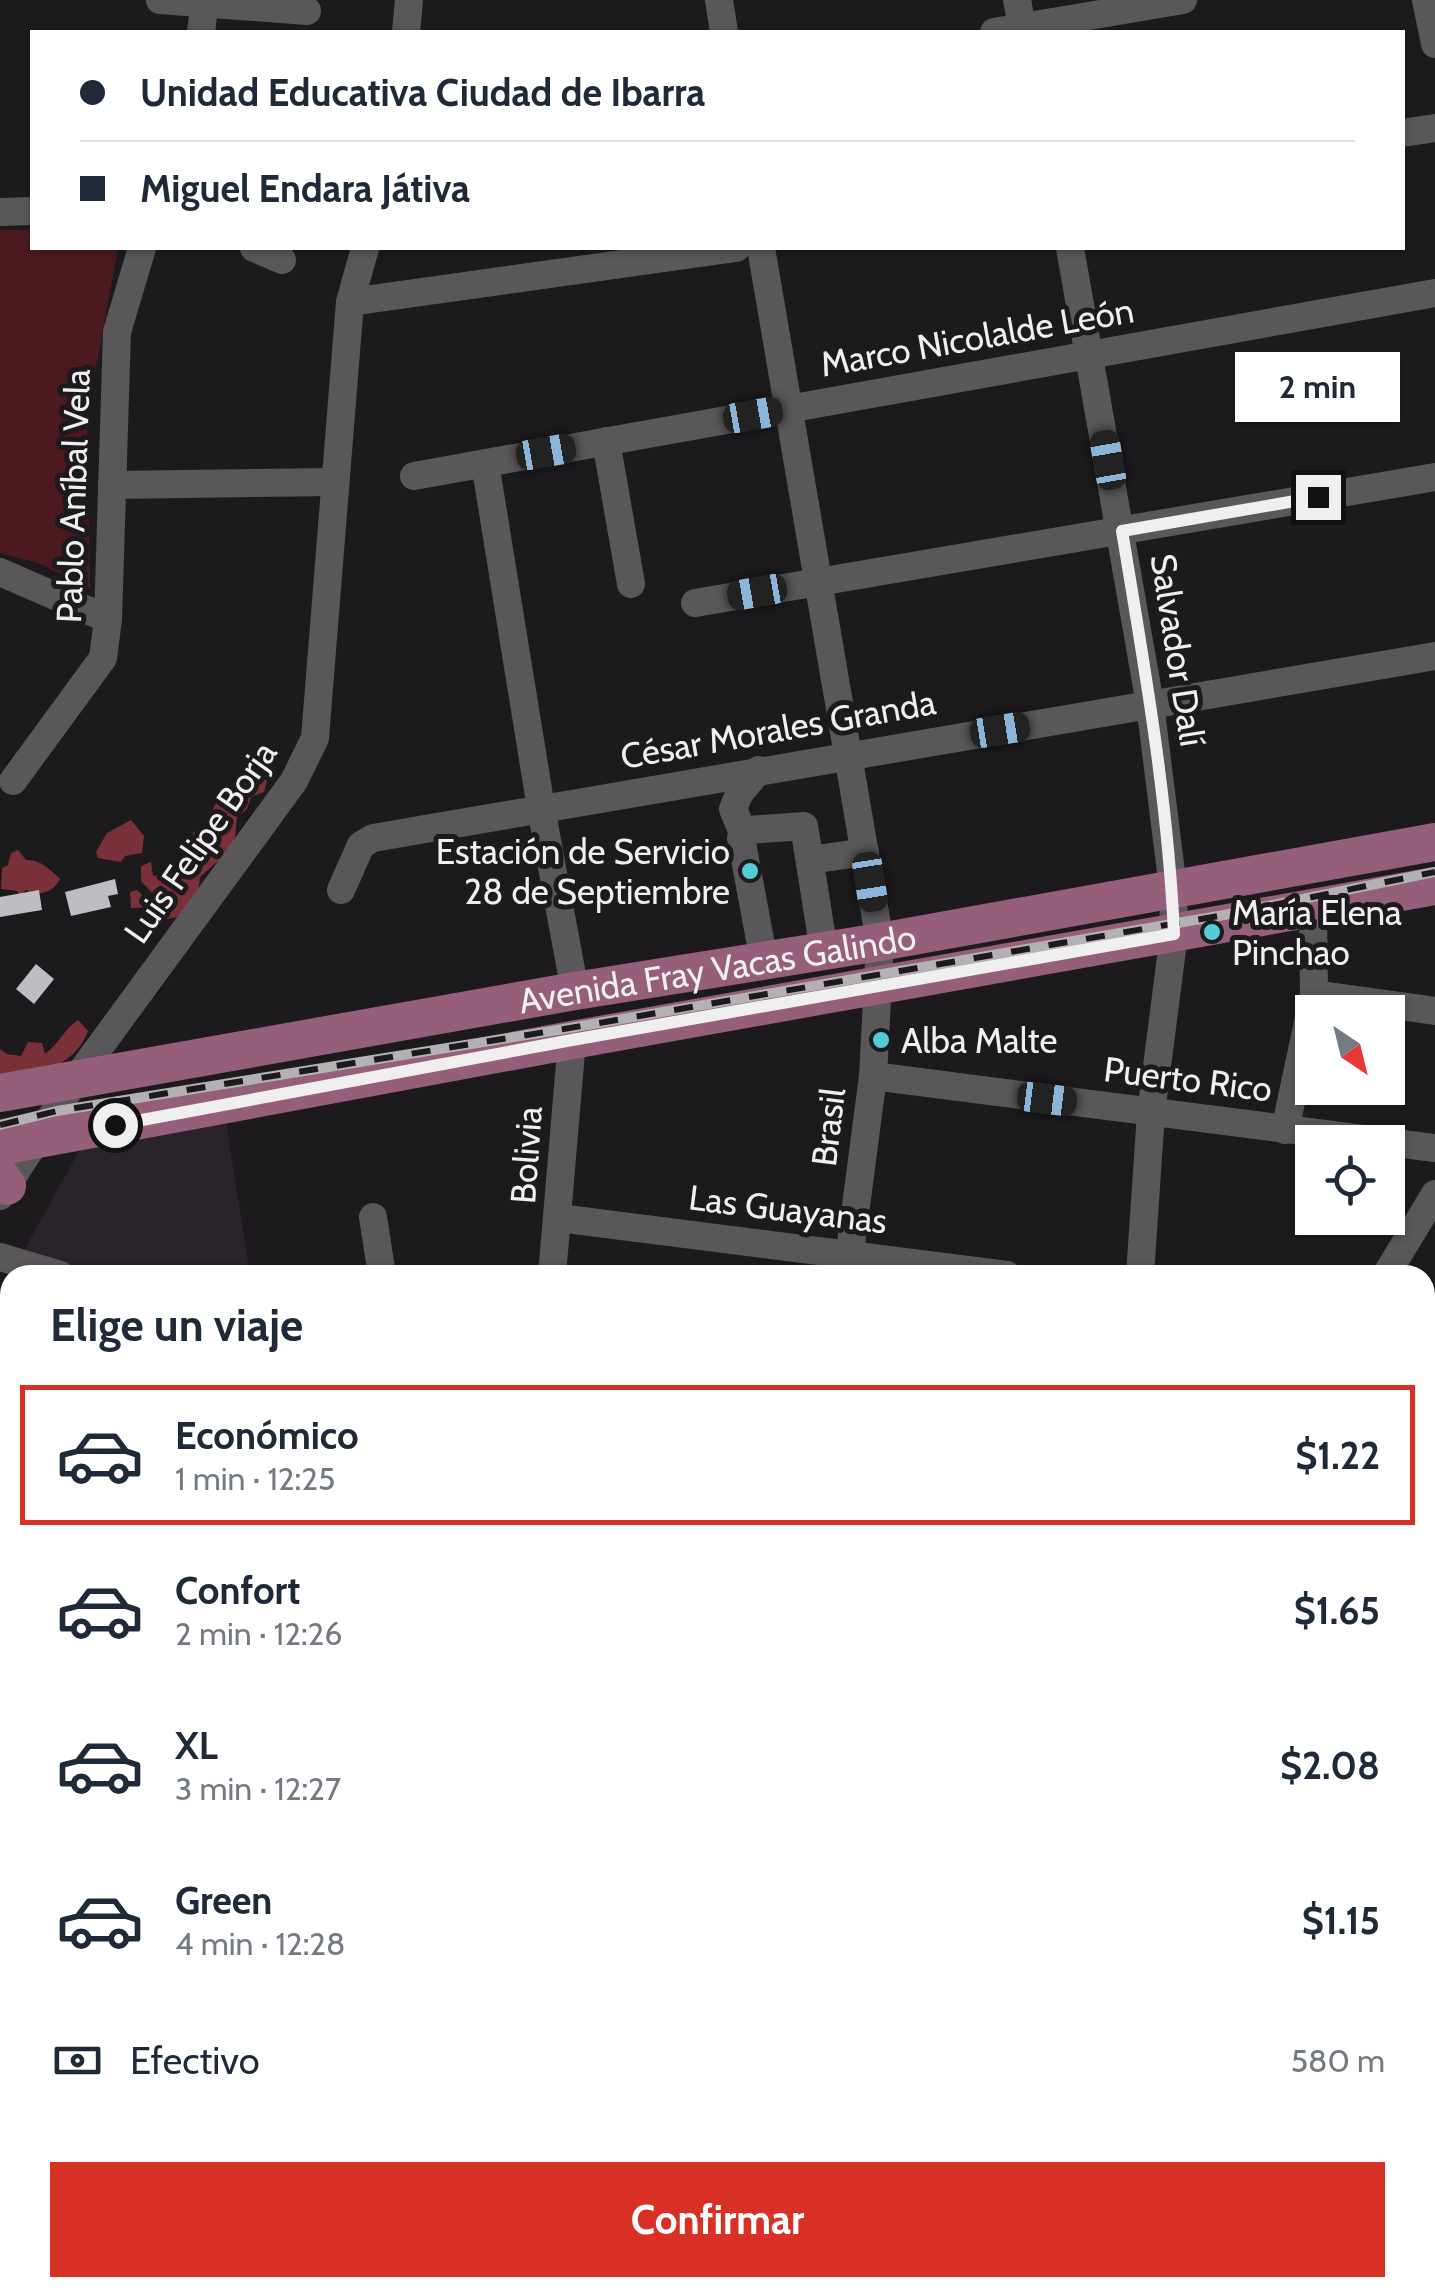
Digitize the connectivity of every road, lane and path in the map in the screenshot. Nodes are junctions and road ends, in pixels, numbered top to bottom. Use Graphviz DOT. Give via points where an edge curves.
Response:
graph roads {
  1 [pos="160,0"];
  2 [pos="409,0"];
  3 [pos="718,0"];
  4 [pos="1184,0"];
  5 [pos="1426,0"];
  6 [pos="205,1"];
  7 [pos="307,11"];
  8 [pos="1014,23"];
  9 [pos="201,30"];
  10 [pos="406,30"];
  11 [pos="724,30"];
  12 [pos="1435,44"];
  13 [pos="1435,128"];
  14 [pos="1405,133"];
  15 [pos="30,211"];
  16 [pos="0,212"];
  17 [pos="141,250"];
  18 [pos="259,250"];
  19 [pos="364,250"];
  20 [pos="722,250"];
  21 [pos="761,250"];
  22 [pos="1070,250"];
  23 [pos="282,260"];
  24 [pos="1435,293"];
  25 [pos="350,302"];
  26 [pos="1089,355"];
  27 [pos="790,409"];
  28 [pos="606,441"];
  29 [pos="485,463"];
  30 [pos="414,476"];
  31 [pos="1435,477"];
  32 [pos="335,482"];
  33 [pos="112,485"];
  34 [pos="1122,531"];
  35 [pos="0,572"];
  36 [pos="819,582"];
  37 [pos="631,584"];
  38 [pos="695,603"];
  39 [pos="108,618"];
  40 [pos="1435,656"];
  41 [pos="1150,704"];
  42 [pos="849,755"];
  43 [pos="759,770"];
  44 [pos="13,781"];
  45 [pos="541,808"];
  46 [pos="744,832"];
  47 [pos="1435,842"];
  48 [pos="865,852"];
  49 [pos="810,860"];
  50 [pos="1435,886"];
  51 [pos="1172,888"];
  52 [pos="341,890"];
  53 [pos="1313,910"];
  54 [pos="1174,934"];
  55 [pos="880,942"];
  56 [pos="824,951"];
  57 [pos="764,961"];
  58 [pos="878,988"];
  59 [pos="575,991"];
  60 [pos="1314,994"];
  61 [pos="1435,1012"];
  62 [pos="572,1040"];
  63 [pos="873,1076"];
  64 [pos="76,1078"];
  65 [pos="0,1093"];
  66 [pos="1151,1113"];
  67 [pos="1286,1130"];
  68 [pos="39,1139"];
  69 [pos="0,1146"];
  70 [pos="1435,1148"];
  71 [pos="2,1186"];
  72 [pos="1435,1194"];
  73 [pos="373,1218"];
  74 [pos="560,1218"];
  75 [pos="0,1257"];
  76 [pos="27,1265"];
  77 [pos="380,1265"];
  78 [pos="553,1265"];
  79 [pos="848,1265"];
  80 [pos="1141,1265"];
  81 [pos="1392,1265"];
  1 -- 6 [label="street"];
  2 -- 10 [label="street"];
  3 -- 11 [label="street"];
  4 -- 8 [label="street"];
  5 -- 12 [label="street"];
  6 -- 7 [label="street"];
  6 -- 9 [label="street"];
  13 -- 14 [label="street"];
  15 -- 16 [label="street"];
  17 -- 33 [label="street, Pablo Aníbal Vela" via="116,332"];
  18 -- 23 [label="street"];
  19 -- 25 [label="street, Luis Felipe Borja"];
  20 -- 25 [label="street"];
  21 -- 27 [label="street, Brasil"];
  22 -- 26 [label="street, Salvador Dalí"];
  24 -- 26 [label="street, Marco Nicolalde León"];
  25 -- 32 [label="street, Luis Felipe Borja"];
  26 -- 27 [label="street, Marco Nicolalde León"];
  26 -- 34 [label="street, Salvador Dalí"];
  27 -- 28 [label="street, Marco Nicolalde León"];
  27 -- 36 [label="street, Brasil"];
  28 -- 29 [label="street, Marco Nicolalde León"];
  28 -- 37 [label="street"];
  29 -- 30 [label="street, Marco Nicolalde León"];
  29 -- 45 [label="street"];
  31 -- 34 [label="street"];
  32 -- 33 [label="street"];
  32 -- 64 [label="street, Luis Felipe Borja" via="315,738 294,782"];
  33 -- 39 [label="street, Pablo Aníbal Vela"];
  34 -- 36 [label="street"];
  34 -- 41 [label="street, Salvador Dalí"];
  35 -- 39 [label="street"];
  36 -- 38 [label="street"];
  36 -- 42 [label="street, Brasil"];
  39 -- 44 [label="street, Pablo Aníbal Vela" via="103,658"];
  40 -- 41 [label="street, César Morales Granda"];
  41 -- 42 [label="street, César Morales Granda"];
  41 -- 51 [label="street, Salvador Dalí"];
  42 -- 43 [label="street, César Morales Granda"];
  42 -- 48 [label="street, Brasil"];
  43 -- 45 [label="street, César Morales Granda"];
  43 -- 46 [label="street" via="733,810"];
  45 -- 52 [label="street, César Morales Granda" via="373,838 361,846"];
  45 -- 59 [label="street"];
  46 -- 49 [label="street" via="804,826"];
  46 -- 57 [label="street"];
  47 -- 51 [label="main road, Avenida Fray Vacas Galindo"];
  48 -- 49 [label="street"];
  48 -- 55 [label="street, Brasil"];
  49 -- 56 [label="street"];
  50 -- 53 [label="main road, Avenida Fray Vacas Galindo"];
  51 -- 54 [label="street, Salvador Dalí"];
  51 -- 55 [label="main road, Avenida Fray Vacas Galindo"];
  53 -- 54 [label="main road, Avenida Fray Vacas Galindo"];
  53 -- 60 [label="street"];
  54 -- 58 [label="main road, Avenida Fray Vacas Galindo"];
  54 -- 66 [label="street, Salvador Dalí"];
  55 -- 56 [label="main road, Avenida Fray Vacas Galindo"];
  55 -- 58 [label="street, Brasil"];
  56 -- 57 [label="main road, Avenida Fray Vacas Galindo"];
  57 -- 59 [label="main road, Avenida Fray Vacas Galindo"];
  58 -- 62 [label="main road, Avenida Fray Vacas Galindo"];
  58 -- 63 [label="street, Brasil"];
  59 -- 64 [label="main road, Avenida Fray Vacas Galindo"];
  60 -- 61 [label="street"];
  60 -- 67 [label="street"];
  62 -- 68 [label="main road, Avenida Fray Vacas Galindo"];
  62 -- 74 [label="street, Bolivia"];
  63 -- 66 [label="street, Puerto Rico"];
  63 -- 79 [label="street, Brasil"];
  64 -- 65 [label="main road, Avenida Fray Vacas Galindo"];
  64 -- 68 [label="street, Luis Felipe Borja"];
  66 -- 67 [label="street, Puerto Rico"];
  66 -- 80 [label="street, Salvador Dalí"];
  67 -- 70 [label="street, Puerto Rico"];
  68 -- 69 [label="main road, Avenida Fray Vacas Galindo"];
  68 -- 71 [label="street, Luis Felipe Borja"];
  72 -- 81 [label="street"];
  73 -- 77 [label="street"];
  74 -- 78 [label="street, Bolivia"];
  74 -- 79 [label="street, Las Guayanas"];
  75 -- 76 [label="street"];
}
